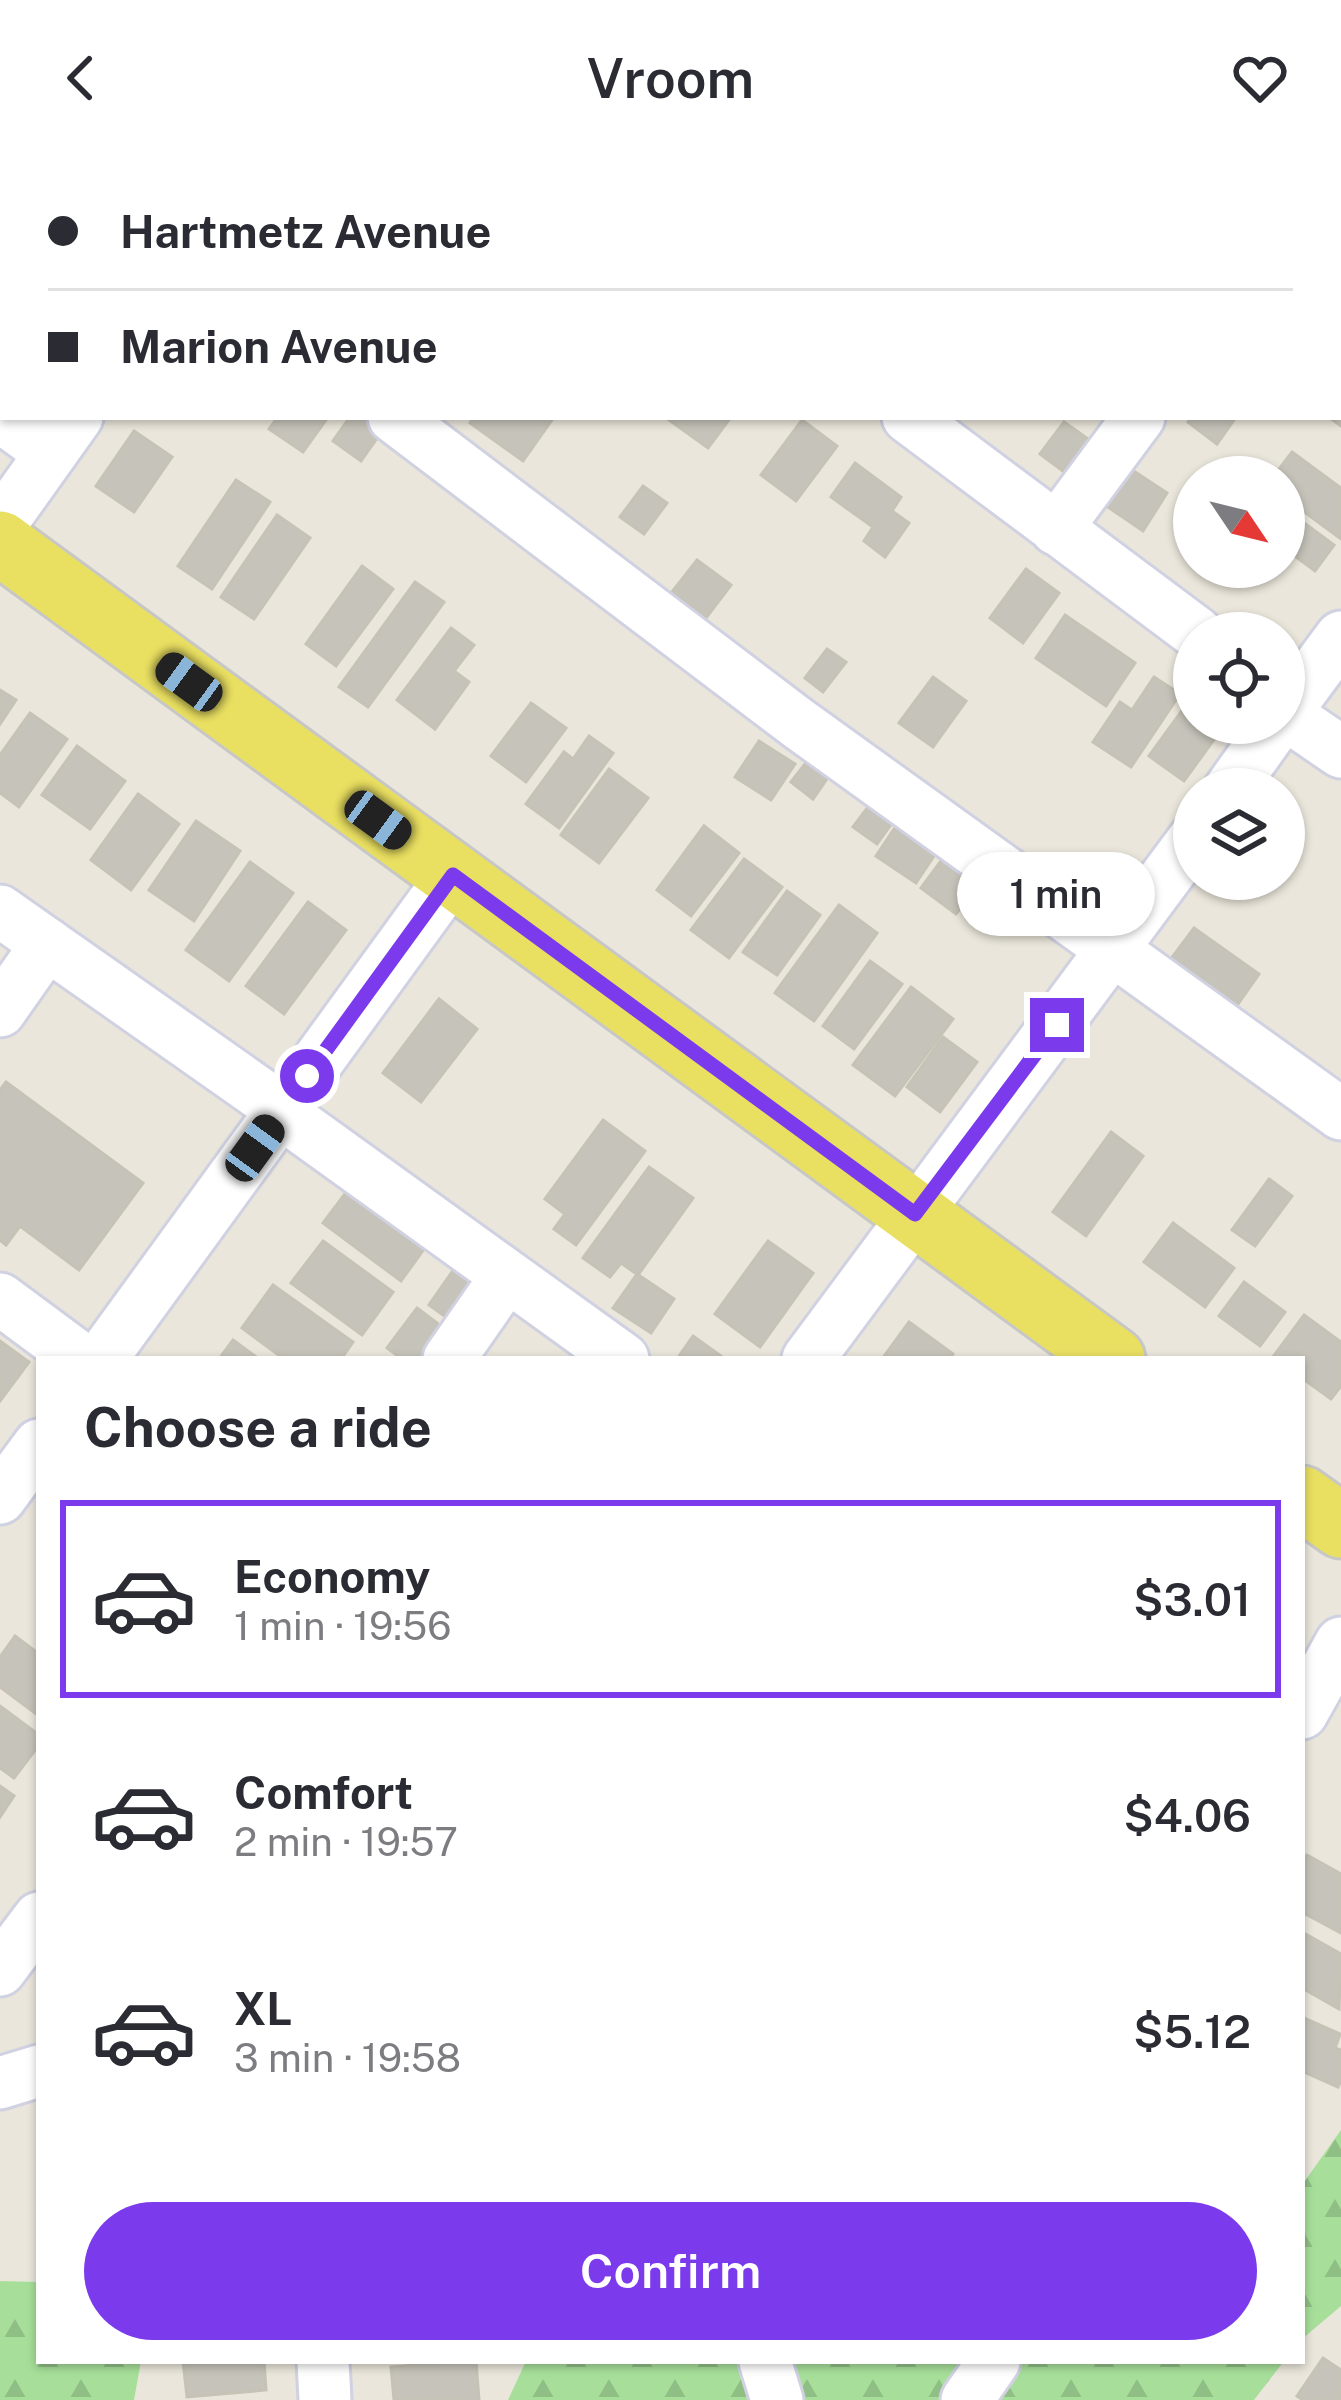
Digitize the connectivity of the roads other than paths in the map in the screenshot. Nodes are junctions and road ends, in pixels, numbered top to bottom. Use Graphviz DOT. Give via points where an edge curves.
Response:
graph roads {
  1 [pos="13,420"];
  2 [pos="398,420"];
  3 [pos="912,420"];
  4 [pos="1137,420"];
  5 [pos="64,435"];
  6 [pos="0,525"];
  7 [pos="1056,529"];
  8 [pos="0,543"];
  9 [pos="1173,615"];
  10 [pos="1341,637"];
  11 [pos="1305,683"];
  12 [pos="1305,725"];
  13 [pos="1341,752"];
  14 [pos="1173,868"];
  15 [pos="453,875"];
  16 [pos="0,911"];
  17 [pos="47,944"];
  18 [pos="1114,950"];
  19 [pos="0,1011"];
  20 [pos="281,1111"];
  21 [pos="1341,1114"];
  22 [pos="915,1214"];
  23 [pos="506,1277"];
  24 [pos="0,1299"];
  25 [pos="77,1356"];
  26 [pos="103,1356"];
  27 [pos="451,1356"];
  28 [pos="619,1356"];
  29 [pos="810,1356"];
  30 [pos="1109,1356"];
  31 [pos="36,1448"];
  32 [pos="0,1498"];
  33 [pos="1305,1500"];
  34 [pos="1341,1526"];
  35 [pos="1341,1625"];
  36 [pos="1305,1638"];
  37 [pos="1341,1643"];
  38 [pos="1305,1708"];
  39 [pos="36,1922"];
  40 [pos="0,1970"];
  41 [pos="36,2072"];
  42 [pos="0,2084"];
  43 [pos="323,2364"];
  44 [pos="765,2364"];
  45 [pos="992,2364"];
  46 [pos="325,2400"];
  47 [pos="777,2400"];
  48 [pos="967,2400"];
  1 -- 5 [label="street"];
  2 -- 18 [label="street"];
  3 -- 7 [label="street"];
  4 -- 7 [label="street"];
  5 -- 6 [label="street"];
  7 -- 9 [label="street"];
  8 -- 15 [label="main road"];
  10 -- 11 [label="street"];
  12 -- 13 [label="street"];
  14 -- 18 [label="street"];
  15 -- 20 [label="street"];
  15 -- 22 [label="main road"];
  16 -- 17 [label="street"];
  17 -- 19 [label="street"];
  17 -- 20 [label="street"];
  18 -- 21 [label="street"];
  18 -- 22 [label="street"];
  20 -- 23 [label="street"];
  20 -- 26 [label="street"];
  22 -- 29 [label="street"];
  22 -- 30 [label="main road"];
  23 -- 27 [label="street"];
  23 -- 28 [label="street"];
  24 -- 25 [label="street"];
  31 -- 32 [label="street"];
  33 -- 34 [label="main road"];
  35 -- 36 [label="street"];
  37 -- 38 [label="street"];
  39 -- 40 [label="street"];
  41 -- 42 [label="street"];
  43 -- 46 [label="street"];
  44 -- 47 [label="street"];
  45 -- 48 [label="street"];
}
